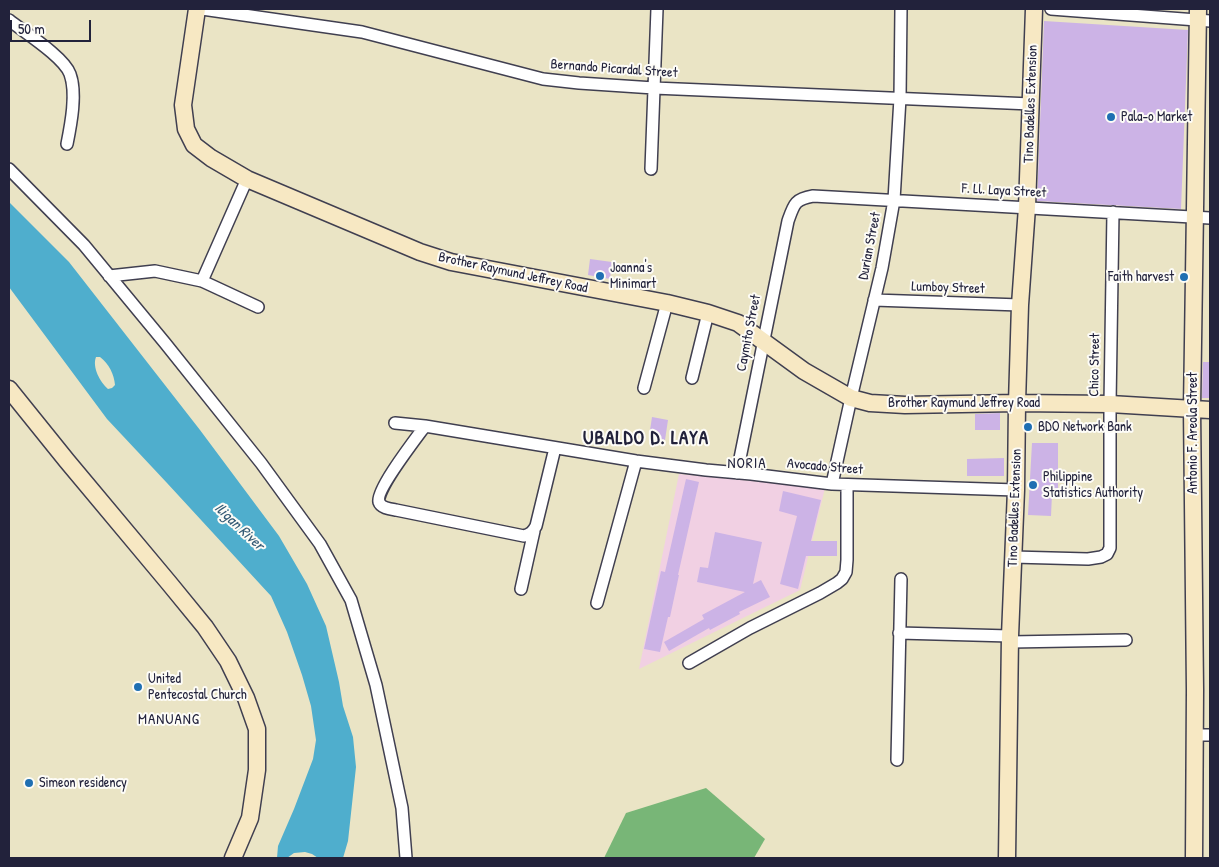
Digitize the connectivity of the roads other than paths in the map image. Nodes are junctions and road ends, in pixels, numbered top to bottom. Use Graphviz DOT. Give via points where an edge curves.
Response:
graph roads {
  1 [pos="197,9"];
  2 [pos="202,9"];
  3 [pos="657,9"];
  4 [pos="901,9"];
  5 [pos="1034,9"];
  6 [pos="1052,9"];
  7 [pos="1202,16"];
  8 [pos="9,20"];
  9 [pos="654,88"];
  10 [pos="900,98"];
  11 [pos="1031,104"];
  12 [pos="67,144"];
  13 [pos="9,168"];
  14 [pos="651,169"];
  15 [pos="248,179"];
  16 [pos="894,200"];
  17 [pos="797,201"];
  18 [pos="1027,207"];
  19 [pos="1114,212"];
  20 [pos="1202,218"];
  21 [pos="109,276"];
  22 [pos="202,281"];
  23 [pos="874,300"];
  24 [pos="667,303"];
  25 [pos="1020,305"];
  26 [pos="258,307"];
  27 [pos="708,313"];
  28 [pos="762,341"];
  29 [pos="692,378"];
  30 [pos="644,388"];
  31 [pos="9,389"];
  32 [pos="851,398"];
  33 [pos="1017,403"];
  34 [pos="1110,404"];
  35 [pos="1192,409"];
  36 [pos="1210,410"];
  37 [pos="395,423"];
  38 [pos="425,426"];
  39 [pos="555,448"];
  40 [pos="636,460"];
  41 [pos="737,473"];
  42 [pos="832,484"];
  43 [pos="847,485"];
  44 [pos="1016,490"];
  45 [pos="534,531"];
  46 [pos="1013,557"];
  47 [pos="901,579"];
  48 [pos="521,588"];
  49 [pos="597,603"];
  50 [pos="899,633"];
  51 [pos="1010,639"];
  52 [pos="1126,640"];
  53 [pos="689,662"];
  54 [pos="1202,735"];
  55 [pos="897,760"];
  56 [pos="233,858"];
  57 [pos="406,858"];
  58 [pos="1006,858"];
  59 [pos="1194,858"];
  1 -- 15 [label="street, Brother Raymund Jeffrey Road" via="183,105 186,129 194,145"];
  2 -- 9 [label="street, Bernando Picardal Street" via="362,32 543,79"];
  3 -- 9 [label="street"];
  4 -- 10 [label="street, Durian Street"];
  5 -- 11 [label="street, Tino Badelles Extension"];
  6 -- 7 [label="street"];
  7 -- 20 [label="street, Antonio F. Areola Street"];
  8 -- 12 [label="street" via="59,59 70,73 72,122"];
  9 -- 10 [label="street, Bernando Picardal Street"];
  9 -- 14 [label="street"];
  10 -- 11 [label="street, Bernando Picardal Street"];
  10 -- 16 [label="street, Durian Street"];
  11 -- 18 [label="street, Tino Badelles Extension"];
  13 -- 21 [label="street" via="84,245"];
  15 -- 22 [label="street"];
  15 -- 24 [label="street, Brother Raymund Jeffrey Road" via="420,252 452,262"];
  16 -- 17 [label="street, F. Ll. Laya Street" via="813,196"];
  16 -- 18 [label="street, F. Ll. Laya Street"];
  16 -- 23 [label="street, Durian Street"];
  17 -- 28 [label="street, Caymito Street" via="788,221"];
  18 -- 19 [label="street, F. Ll. Laya Street"];
  18 -- 25 [label="street, Tino Badelles Extension"];
  19 -- 20 [label="street, F. Ll. Laya Street"];
  19 -- 34 [label="street, Chico Street"];
  20 -- 35 [label="street, Antonio F. Areola Street"];
  21 -- 22 [label="street" via="155,271"];
  21 -- 57 [label="street" via="261,463 320,544 351,600 376,685 402,808"];
  22 -- 26 [label="street"];
  23 -- 25 [label="street, Lumboy Street"];
  23 -- 32 [label="street, Durian Street"];
  24 -- 27 [label="street, Brother Raymund Jeffrey Road"];
  24 -- 30 [label="street"];
  25 -- 33 [label="street, Tino Badelles Extension"];
  27 -- 28 [label="street, Brother Raymund Jeffrey Road" via="738,323"];
  27 -- 29 [label="street"];
  28 -- 32 [label="street, Brother Raymund Jeffrey Road" via="804,371"];
  28 -- 41 [label="street, Caymito Street"];
  31 -- 56 [label="street" via="205,627 228,661 257,730 258,770 250,818"];
  32 -- 33 [label="street, Brother Raymund Jeffrey Road" via="870,403 905,405"];
  32 -- 42 [label="street, Durian Street"];
  33 -- 34 [label="street, Brother Raymund Jeffrey Road"];
  33 -- 44 [label="street, Tino Badelles Extension"];
  34 -- 35 [label="street, Brother Raymund Jeffrey Road"];
  34 -- 46 [label="street, Chico Street" via="1110,548 1107,554 1088,559"];
  35 -- 36 [label="street, Brother Raymund Jeffrey Road"];
  35 -- 54 [label="street, Antonio F. Areola Street" via="1195,690"];
  37 -- 38 [label="street, Avocado Street"];
  38 -- 39 [label="street, Avocado Street"];
  38 -- 45 [label="street" via="384,484 378,498 382,506 524,536"];
  39 -- 40 [label="street, Avocado Street"];
  39 -- 45 [label="street"];
  40 -- 41 [label="street, Avocado Street"];
  40 -- 49 [label="street"];
  41 -- 42 [label="street, Avocado Street"];
  42 -- 43 [label="street, Avocado Street"];
  43 -- 44 [label="street, Avocado Street"];
  43 -- 53 [label="street" via="847,560 842,578 820,593"];
  44 -- 46 [label="street, Tino Badelles Extension"];
  45 -- 48 [label="street"];
  46 -- 51 [label="street, Tino Badelles Extension"];
  47 -- 50 [label="street"];
  50 -- 51 [label="street"];
  50 -- 55 [label="street"];
  51 -- 52 [label="street"];
  51 -- 58 [label="street, Tino Badelles Extension"];
  54 -- 59 [label="street, Antonio F. Areola Street"];
}
